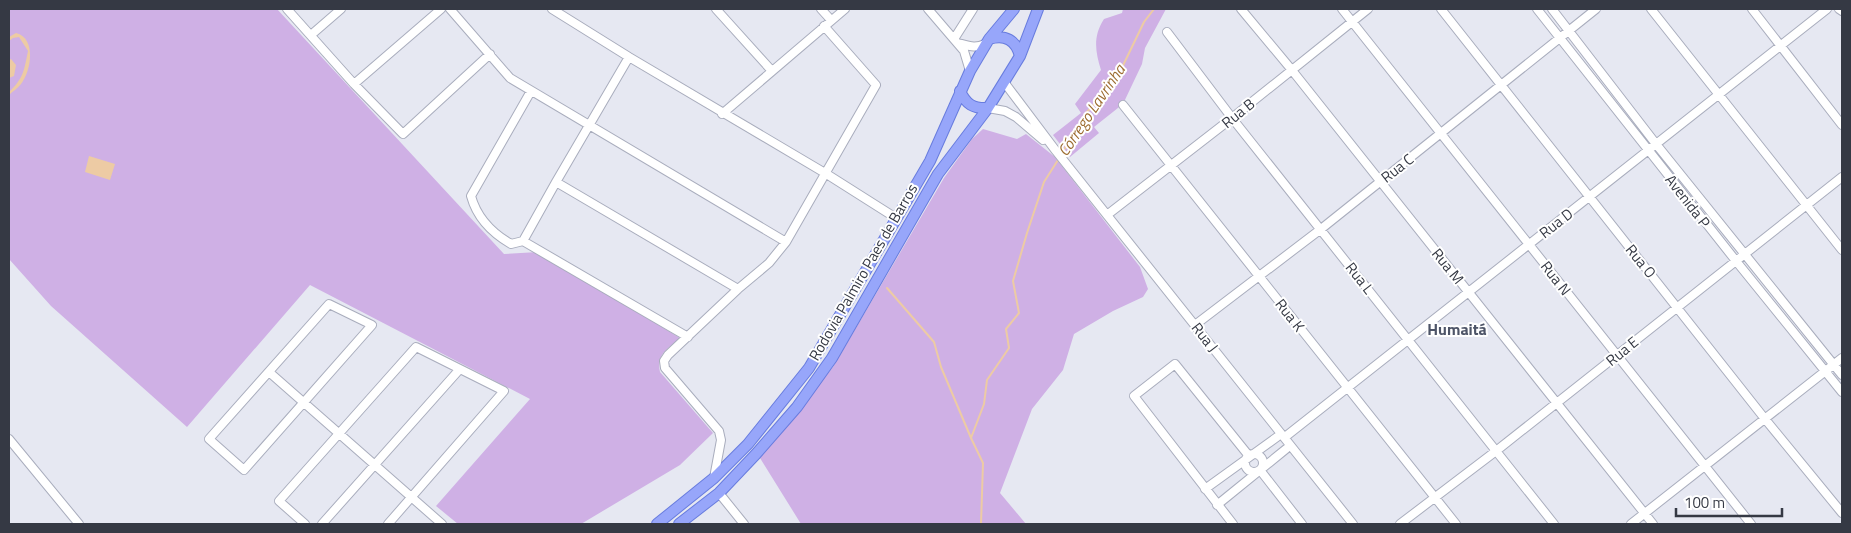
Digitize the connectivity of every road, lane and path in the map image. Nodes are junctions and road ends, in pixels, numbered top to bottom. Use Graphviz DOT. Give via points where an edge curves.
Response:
graph roads {
  1 [pos="287,9"];
  2 [pos="341,9"];
  3 [pos="441,9"];
  4 [pos="450,9"];
  5 [pos="554,9"];
  6 [pos="716,9"];
  7 [pos="821,9"];
  8 [pos="845,9"];
  9 [pos="928,9"];
  10 [pos="973,9"];
  11 [pos="1014,9"];
  12 [pos="1038,9"];
  13 [pos="1242,9"];
  14 [pos="1342,9"];
  15 [pos="1368,9"];
  16 [pos="1441,9"];
  17 [pos="1537,9"];
  18 [pos="1552,9"];
  19 [pos="1596,9"];
  20 [pos="1651,9"];
  21 [pos="1752,9"];
  22 [pos="1827,9"];
  23 [pos="1839,9"];
  24 [pos="1842,11"];
  25 [pos="831,20"];
  26 [pos="1352,21"];
  27 [pos="824,26"];
  28 [pos="1569,30"];
  29 [pos="1167,32"];
  30 [pos="311,35"];
  31 [pos="1560,38"];
  32 [pos="956,41"];
  33 [pos="988,41"];
  34 [pos="1781,45"];
  35 [pos="490,54"];
  36 [pos="1020,56"];
  37 [pos="629,57"];
  38 [pos="1291,69"];
  39 [pos="772,70"];
  40 [pos="970,71"];
  41 [pos="1004,82"];
  42 [pos="354,84"];
  43 [pos="1500,85"];
  44 [pos="532,91"];
  45 [pos="960,91"];
  46 [pos="1718,94"];
  47 [pos="1123,105"];
  48 [pos="988,108"];
  49 [pos="722,114"];
  50 [pos="1232,118"];
  51 [pos="590,124"];
  52 [pos="1842,126"];
  53 [pos="1442,133"];
  54 [pos="1656,144"];
  55 [pos="1648,150"];
  56 [pos="1056,151"];
  57 [pos="1171,166"];
  58 [pos="824,173"];
  59 [pos="1842,177"];
  60 [pos="556,182"];
  61 [pos="1380,182"];
  62 [pos="1590,197"];
  63 [pos="1806,205"];
  64 [pos="1107,215"];
  65 [pos="896,218"];
  66 [pos="1321,229"];
  67 [pos="524,241"];
  68 [pos="786,242"];
  69 [pos="1529,244"];
  70 [pos="1842,250"];
  71 [pos="1745,254"];
  72 [pos="1736,261"];
  73 [pos="1259,276"];
  74 [pos="738,289"];
  75 [pos="1469,292"];
  76 [pos="1677,307"];
  77 [pos="1196,325"];
  78 [pos="688,337"];
  79 [pos="1408,339"];
  80 [pos="1617,355"];
  81 [pos="1842,358"];
  82 [pos="1834,365"];
  83 [pos="459,370"];
  84 [pos="1826,371"];
  85 [pos="269,372"];
  86 [pos="1842,375"];
  87 [pos="1347,387"];
  88 [pos="1842,392"];
  89 [pos="304,402"];
  90 [pos="1557,403"];
  91 [pos="1765,419"];
  92 [pos="339,433"];
  93 [pos="1281,437"];
  94 [pos="9,439"];
  95 [pos="1286,449"];
  96 [pos="1496,451"];
  97 [pos="1248,456"];
  98 [pos="375,465"];
  99 [pos="1704,467"];
  100 [pos="1260,470"];
  101 [pos="714,478"];
  102 [pos="1205,489"];
  103 [pos="718,493"];
  104 [pos="412,497"];
  105 [pos="1435,497"];
  106 [pos="1217,505"];
  107 [pos="1842,513"];
  108 [pos="1644,514"];
  109 [pos="79,524"];
  110 [pos="305,524"];
  111 [pos="322,524"];
  112 [pos="388,524"];
  113 [pos="442,524"];
  114 [pos="657,524"];
  115 [pos="679,524"];
  116 [pos="744,524"];
  117 [pos="1232,524"];
  118 [pos="1302,524"];
  119 [pos="1354,524"];
  120 [pos="1400,524"];
  121 [pos="1456,524"];
  122 [pos="1554,524"];
  123 [pos="1631,524"];
  124 [pos="1653,524"];
  125 [pos="1751,524"];
  1 -- 30 [label="street"];
  2 -- 30 [label="street"];
  3 -- 42 [label="street"];
  4 -- 35 [label="street"];
  5 -- 37 [label="street"];
  6 -- 39 [label="street"];
  7 -- 25 [label="street"];
  8 -- 25 [label="street"];
  9 -- 32 [label="street"];
  10 -- 32 [label="street"];
  11 -- 33 [label="main road, Rodovia Palmiro Paes de Barros"];
  12 -- 36 [label="main road, Rodovia Palmiro Paes de Barros"];
  13 -- 38 [label="street, Rua M"];
  14 -- 26 [label="street, Rua N"];
  15 -- 26 [label="street, Rua B"];
  16 -- 43 [label="street, Rua O"];
  17 -- 31 [label="street, Avenida P"];
  18 -- 28 [label="street, Avenida P"];
  19 -- 28 [label="street, Rua C"];
  20 -- 46 [label="street"];
  21 -- 34 [label="street"];
  22 -- 34 [label="street, Rua D"];
  23 -- 24 [label="street"];
  25 -- 27 [label="street"];
  26 -- 38 [label="street, Rua B"];
  26 -- 53 [label="street, Rua N"];
  27 -- 39 [label="street"];
  27 -- 58 [label="street" via="876,84"];
  28 -- 31 [label="street, Rua C"];
  28 -- 54 [label="street, Avenida P"];
  29 -- 50 [label="street, Rua L"];
  30 -- 42 [label="street"];
  31 -- 43 [label="street, Rua C"];
  31 -- 55 [label="street, Avenida P"];
  32 -- 33 [label="street" via="980,47"];
  32 -- 40 [label="street" via="967,58"];
  33 -- 36 [label="main road" via="1003,37 1009,39"];
  33 -- 40 [label="main road, Rodovia Palmiro Paes de Barros"];
  34 -- 46 [label="street, Rua D"];
  34 -- 52 [label="street"];
  35 -- 42 [label="street" via="403,134"];
  35 -- 44 [label="street" via="510,78"];
  36 -- 41 [label="main road, Rodovia Palmiro Paes de Barros"];
  37 -- 49 [label="street"];
  37 -- 51 [label="street"];
  38 -- 50 [label="street, Rua B"];
  38 -- 61 [label="street, Rua M"];
  39 -- 49 [label="street"];
  40 -- 45 [label="main road, Rodovia Palmiro Paes de Barros"];
  41 -- 48 [label="main road, Rodovia Palmiro Paes de Barros"];
  41 -- 56 [label="street, Rua J"];
  43 -- 53 [label="street, Rua C"];
  43 -- 62 [label="street, Rua O"];
  44 -- 51 [label="street"];
  44 -- 67 [label="street" via="471,196 474,210 495,235 511,244"];
  45 -- 48 [label="main road" via="970,106"];
  45 -- 65 [label="main road, Rodovia Palmiro Paes de Barros" via="930,161"];
  46 -- 54 [label="street, Rua D"];
  46 -- 63 [label="street"];
  47 -- 57 [label="street, Rua K"];
  48 -- 56 [label="street, Rua J" via="1016,117"];
  48 -- 103 [label="main road, Rodovia Palmiro Paes de Barros" via="938,174 832,358 797,407"];
  49 -- 58 [label="street"];
  50 -- 57 [label="street, Rua B"];
  50 -- 66 [label="street, Rua L"];
  51 -- 60 [label="street"];
  51 -- 68 [label="street"];
  53 -- 61 [label="street, Rua C"];
  53 -- 69 [label="street, Rua N"];
  54 -- 55 [label="street, Rua D"];
  54 -- 71 [label="street, Avenida P"];
  55 -- 62 [label="street, Rua D"];
  55 -- 72 [label="street, Avenida P"];
  56 -- 64 [label="street, Rua J"];
  57 -- 64 [label="street, Rua B"];
  57 -- 73 [label="street, Rua K"];
  58 -- 65 [label="street"];
  58 -- 68 [label="street"];
  59 -- 63 [label="street, Rua E"];
  60 -- 67 [label="street"];
  60 -- 74 [label="street"];
  61 -- 66 [label="street, Rua C"];
  61 -- 75 [label="street, Rua M"];
  62 -- 69 [label="street, Rua D"];
  62 -- 76 [label="street, Rua O"];
  63 -- 70 [label="street"];
  63 -- 71 [label="street, Rua E"];
  64 -- 77 [label="street, Rua J"];
  65 -- 101 [label="main road, Rodovia Palmiro Paes de Barros" via="809,368 748,444"];
  66 -- 73 [label="street, Rua C"];
  66 -- 79 [label="street, Rua L"];
  67 -- 78 [label="street"];
  68 -- 74 [label="street" via="769,263"];
  69 -- 75 [label="street, Rua D"];
  69 -- 80 [label="street, Rua N"];
  71 -- 72 [label="street, Rua E"];
  71 -- 82 [label="street, Avenida P"];
  72 -- 76 [label="street, Rua E"];
  72 -- 84 [label="street, Avenida P"];
  73 -- 77 [label="street, Rua C"];
  73 -- 87 [label="street, Rua K"];
  74 -- 78 [label="street"];
  75 -- 79 [label="street, Rua D"];
  75 -- 90 [label="street, Rua M"];
  76 -- 80 [label="street, Rua E"];
  76 -- 91 [label="street, Rua O"];
  77 -- 93 [label="street, Rua J"];
  78 -- 101 [label="street" via="664,360 666,368 719,431 721,440"];
  79 -- 87 [label="street, Rua D"];
  79 -- 96 [label="street, Rua L"];
  80 -- 90 [label="street, Rua E"];
  80 -- 99 [label="street, Rua N"];
  81 -- 82 [label="street"];
  82 -- 84 [label="street"];
  82 -- 86 [label="street, Avenida P"];
  83 -- 92 [label="street" via="416,347"];
  83 -- 98 [label="street"];
  83 -- 104 [label="street" via="504,391"];
  84 -- 88 [label="street, Avenida P"];
  84 -- 91 [label="street"];
  85 -- 89 [label="street"];
  85 -- 89 [label="street" via="209,439 244,470"];
  85 -- 89 [label="street" via="329,304 372,325"];
  87 -- 93 [label="street, Rua D"];
  87 -- 105 [label="street, Rua K"];
  89 -- 92 [label="street"];
  90 -- 96 [label="street, Rua E"];
  90 -- 108 [label="street, Rua M"];
  91 -- 99 [label="street"];
  91 -- 107 [label="street, Rua O"];
  92 -- 98 [label="street"];
  92 -- 110 [label="street" via="279,501"];
  93 -- 97 [label="street, Rua D"];
  93 -- 119 [label="street, Rua J"];
  94 -- 109 [label="street"];
  95 -- 100 [label="street"];
  96 -- 105 [label="street, Rua E"];
  96 -- 122 [label="street, Rua L"];
  97 -- 100 [label="street" via="1246,467 1251,471"];
  97 -- 100 [label="street" via="1254,454 1261,458 1263,466"];
  97 -- 102 [label="street, Rua D"];
  97 -- 102 [label="street" via="1175,364 1134,396"];
  98 -- 104 [label="street"];
  98 -- 111 [label="street"];
  99 -- 108 [label="street"];
  99 -- 125 [label="street, Rua N"];
  100 -- 106 [label="street"];
  100 -- 118 [label="street"];
  101 -- 114 [label="main road, Rodovia Palmiro Paes de Barros"];
  102 -- 106 [label="street"];
  103 -- 115 [label="main road, Rodovia Palmiro Paes de Barros"];
  103 -- 116 [label="street"];
  104 -- 112 [label="street"];
  104 -- 113 [label="street"];
  105 -- 120 [label="street, Rua E"];
  105 -- 121 [label="street, Rua K"];
  106 -- 117 [label="street"];
  108 -- 123 [label="street"];
  108 -- 124 [label="street, Rua M"];
}
